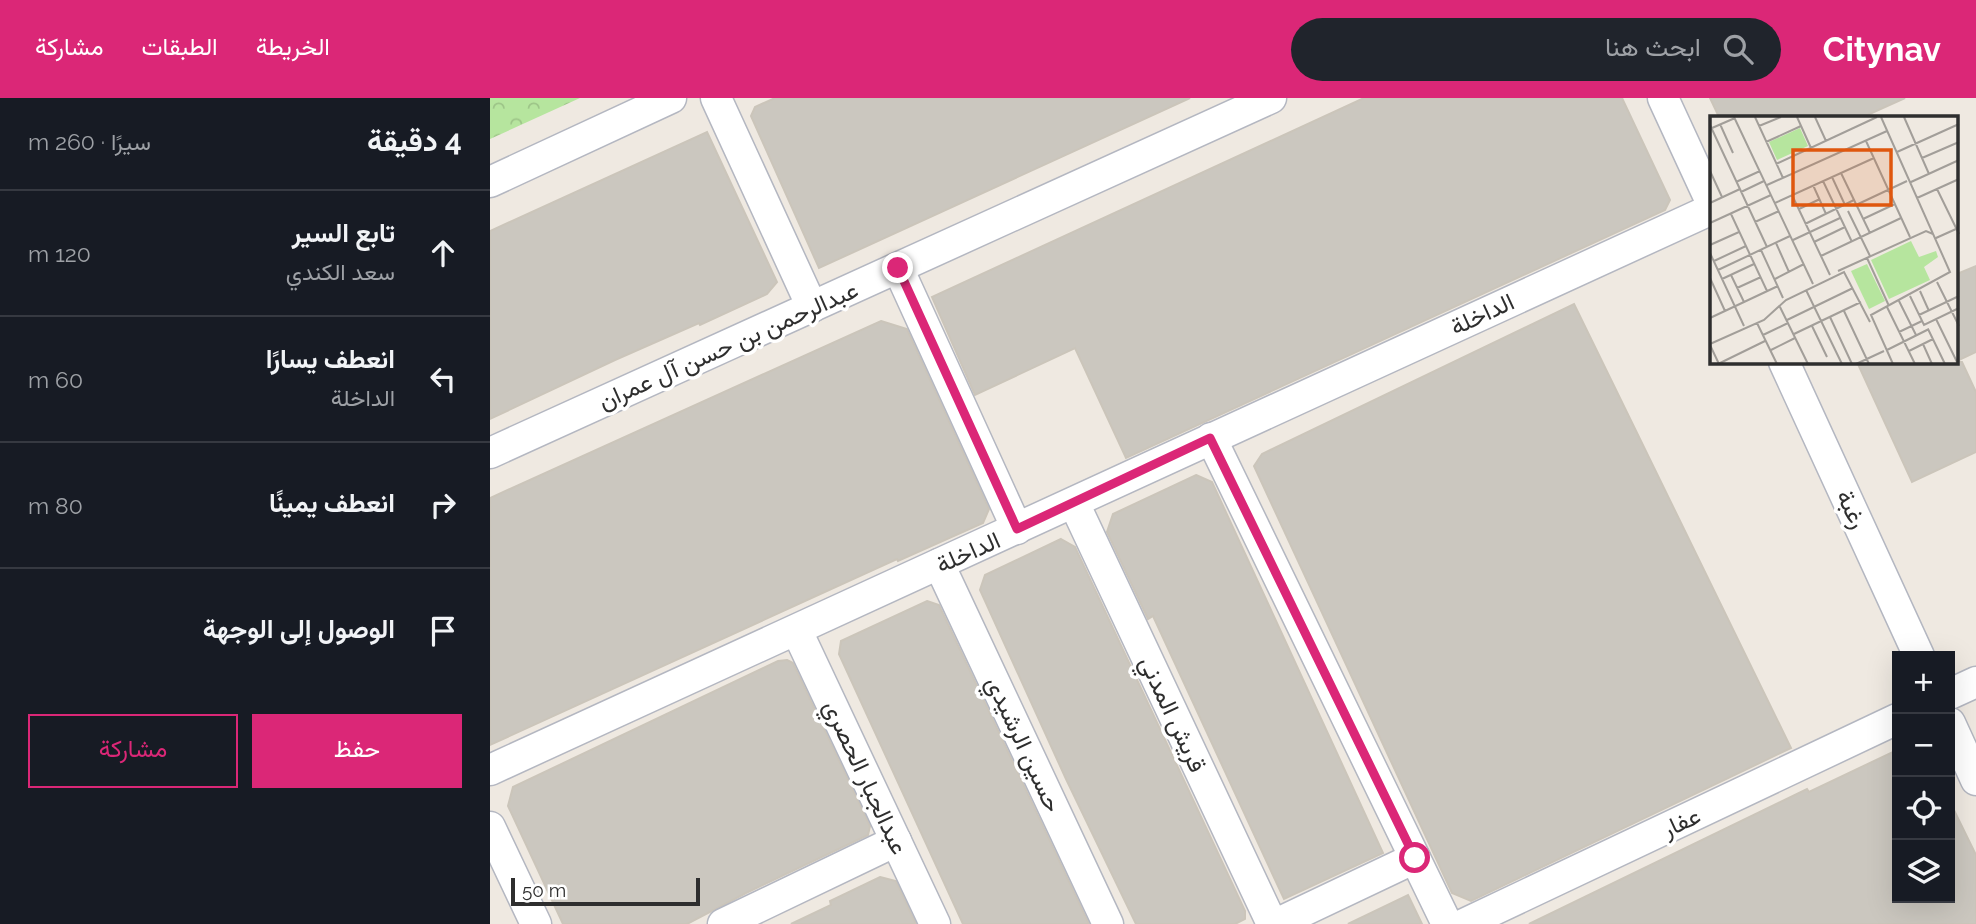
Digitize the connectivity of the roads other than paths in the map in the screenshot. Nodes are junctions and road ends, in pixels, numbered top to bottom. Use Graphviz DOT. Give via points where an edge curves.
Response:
graph roads {
  1 [pos="671,98"];
  2 [pos="716,98"];
  3 [pos="1271,98"];
  4 [pos="1663,98"];
  5 [pos="490,182"];
  6 [pos="1710,200"];
  7 [pos="1710,210"];
  8 [pos="898,268"];
  9 [pos="812,307"];
  10 [pos="1785,364"];
  11 [pos="1210,438"];
  12 [pos="490,453"];
  13 [pos="1074,503"];
  14 [pos="1017,529"];
  15 [pos="939,564"];
  16 [pos="797,631"];
  17 [pos="1917,651"];
  18 [pos="1976,682"];
  19 [pos="1955,692"];
  20 [pos="1892,721"];
  21 [pos="1955,734"];
  22 [pos="490,770"];
  23 [pos="1976,780"];
  24 [pos="490,827"];
  25 [pos="896,841"];
  26 [pos="1415,858"];
  27 [pos="536,924"];
  28 [pos="723,924"];
  29 [pos="935,924"];
  30 [pos="1108,924"];
  31 [pos="1274,924"];
  32 [pos="1447,924"];
  33 [pos="1464,924"];
  1 -- 5 [label="street"];
  2 -- 9 [label="street"];
  3 -- 8 [label="street, عبدالرحمن بن حسن آل عمران"];
  4 -- 6 [label="street"];
  7 -- 11 [label="street, الداخلة"];
  8 -- 9 [label="street, عبدالرحمن بن حسن آل عمران"];
  8 -- 14 [label="street"];
  9 -- 12 [label="street, عبدالرحمن بن حسن آل عمران"];
  10 -- 17 [label="street, رغبة"];
  11 -- 13 [label="street, الداخلة"];
  11 -- 26 [label="street"];
  13 -- 14 [label="street, الداخلة"];
  13 -- 31 [label="street, قريش المدني"];
  14 -- 15 [label="street, الداخلة"];
  15 -- 16 [label="street, الداخلة"];
  15 -- 30 [label="street, حسين الرشيدي"];
  16 -- 22 [label="street, الداخلة"];
  16 -- 25 [label="street, عبدالجبار الحصري"];
  18 -- 19 [label="street"];
  20 -- 33 [label="street, عفار"];
  21 -- 23 [label="street"];
  24 -- 27 [label="street"];
  25 -- 28 [label="street"];
  25 -- 29 [label="street, عبدالجبار الحصري"];
  26 -- 31 [label="street"];
  26 -- 32 [label="street"];
}
